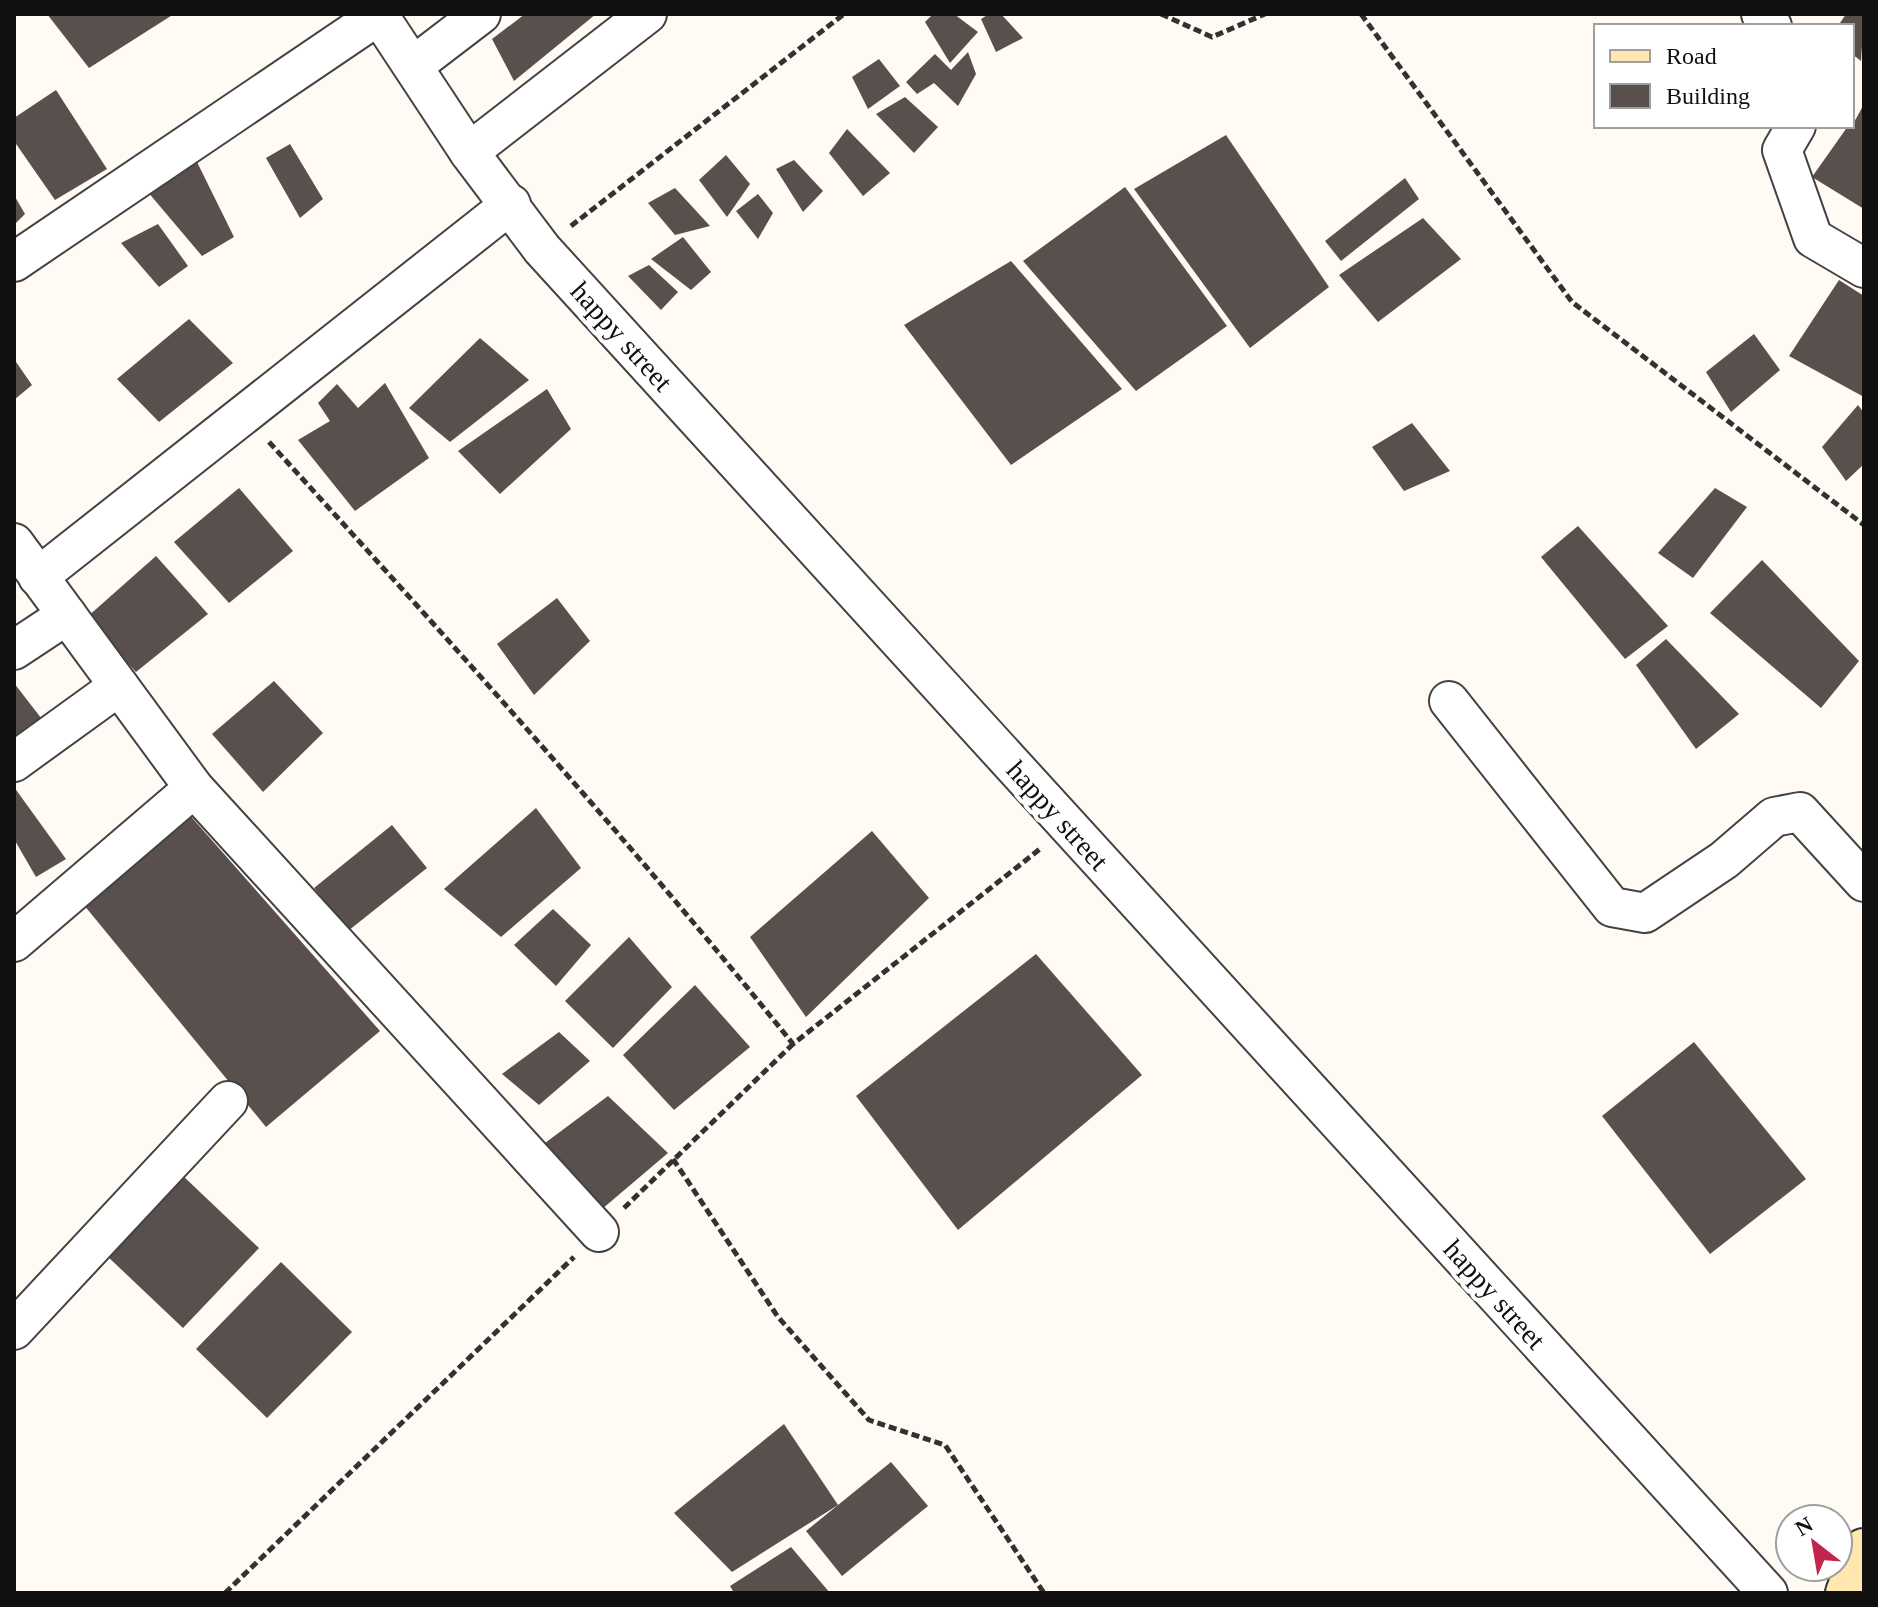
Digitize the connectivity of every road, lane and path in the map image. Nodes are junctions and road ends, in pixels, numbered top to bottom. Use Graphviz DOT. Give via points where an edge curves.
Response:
graph roads {
  1 [pos="481,14"];
  2 [pos="844,14"];
  3 [pos="1161,14"];
  4 [pos="1265,14"];
  5 [pos="1361,14"];
  6 [pos="378,15"];
  7 [pos="640,16"];
  8 [pos="413,66"];
  9 [pos="1795,128"];
  10 [pos="469,152"];
  11 [pos="511,204"];
  12 [pos="542,249"];
  13 [pos="14,262"];
  14 [pos="1864,268"];
  15 [pos="244,415"];
  16 [pos="1864,525"];
  17 [pos="14,543"];
  18 [pos="38,577"];
  19 [pos="67,615"];
  20 [pos="14,650"];
  21 [pos="119,686"];
  22 [pos="1449,701"];
  23 [pos="14,762"];
  24 [pos="194,788"];
  25 [pos="1069,827"];
  26 [pos="1864,882"];
  27 [pos="14,942"];
  28 [pos="793,1044"];
  29 [pos="228,1101"];
  30 [pos="673,1159"];
  31 [pos="599,1232"];
  32 [pos="14,1330"];
  33 [pos="1864,1551"];
  34 [pos="225,1593"];
  35 [pos="1044,1593"];
  36 [pos="1768,1593"];
  37 [pos="1848,1593"];
  1 -- 8 [label="street"];
  2 -- 12 [label="path"];
  3 -- 4 [label="path" via="1212,37"];
  5 -- 16 [label="path" via="1572,302"];
  6 -- 8 [label="street, happy street"];
  6 -- 13 [label="street"];
  7 -- 10 [label="street"];
  8 -- 10 [label="street, happy street"];
  9 -- 14 [label="street" via="1782,150 1813,238"];
  10 -- 11 [label="street, happy street"];
  11 -- 12 [label="street, happy street"];
  11 -- 15 [label="street"];
  12 -- 25 [label="street, happy street"];
  15 -- 18 [label="street"];
  15 -- 28 [label="path" via="508,705"];
  17 -- 18 [label="street"];
  18 -- 19 [label="street"];
  19 -- 20 [label="street"];
  19 -- 21 [label="street"];
  21 -- 23 [label="street"];
  21 -- 24 [label="street"];
  22 -- 26 [label="street" via="1612,907 1645,913 1724,860 1774,817 1800,812"];
  24 -- 27 [label="street"];
  24 -- 31 [label="street"];
  25 -- 28 [label="path"];
  25 -- 36 [label="street, happy street"];
  28 -- 30 [label="path"];
  29 -- 32 [label="street"];
  30 -- 31 [label="path"];
  30 -- 35 [label="path" via="778,1317 869,1420 945,1445"];
  31 -- 34 [label="path"];
  33 -- 37 [label="main road"];
}
